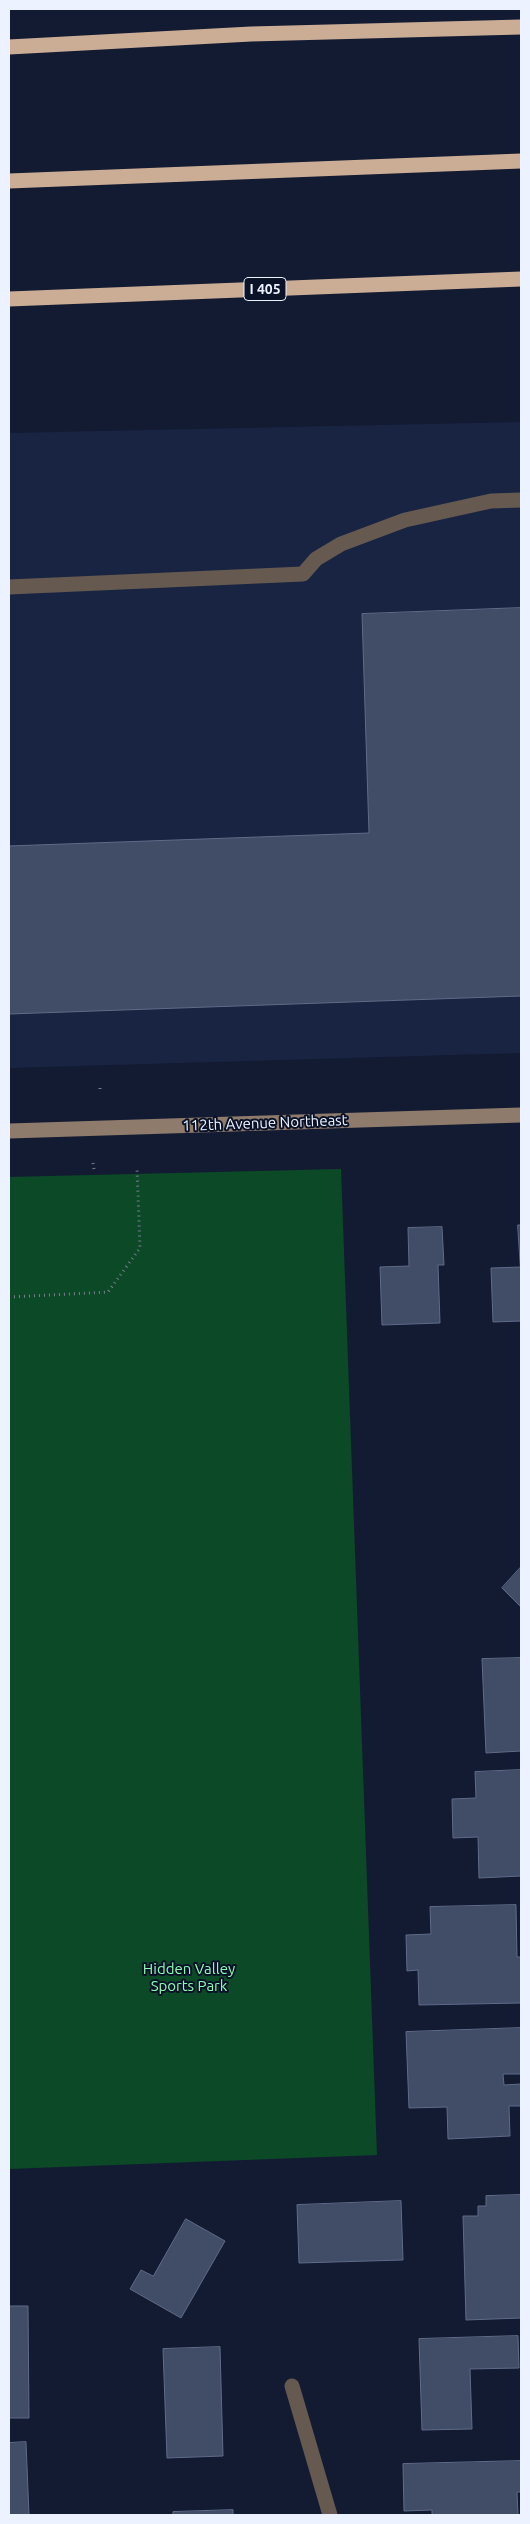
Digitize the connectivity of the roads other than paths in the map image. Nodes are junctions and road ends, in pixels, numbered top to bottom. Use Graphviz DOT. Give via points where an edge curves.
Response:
graph roads {
  1 [pos="521,27"];
  2 [pos="9,47"];
  3 [pos="521,162"];
  4 [pos="9,180"];
  5 [pos="521,279"];
  6 [pos="9,299"];
  7 [pos="521,500"];
  8 [pos="9,587"];
  9 [pos="521,1115"];
  10 [pos="9,1131"];
  11 [pos="292,2386"];
  12 [pos="330,2515"];
  1 -- 2 [label="highway" via="251,34"];
  3 -- 4 [label="highway"];
  5 -- 6 [label="highway, I 405"];
  7 -- 8 [label="street" via="491,501 405,520 341,544 316,560 303,574"];
  9 -- 10 [label="main road, 112th Avenue Northeast"];
  11 -- 12 [label="street"];
}
